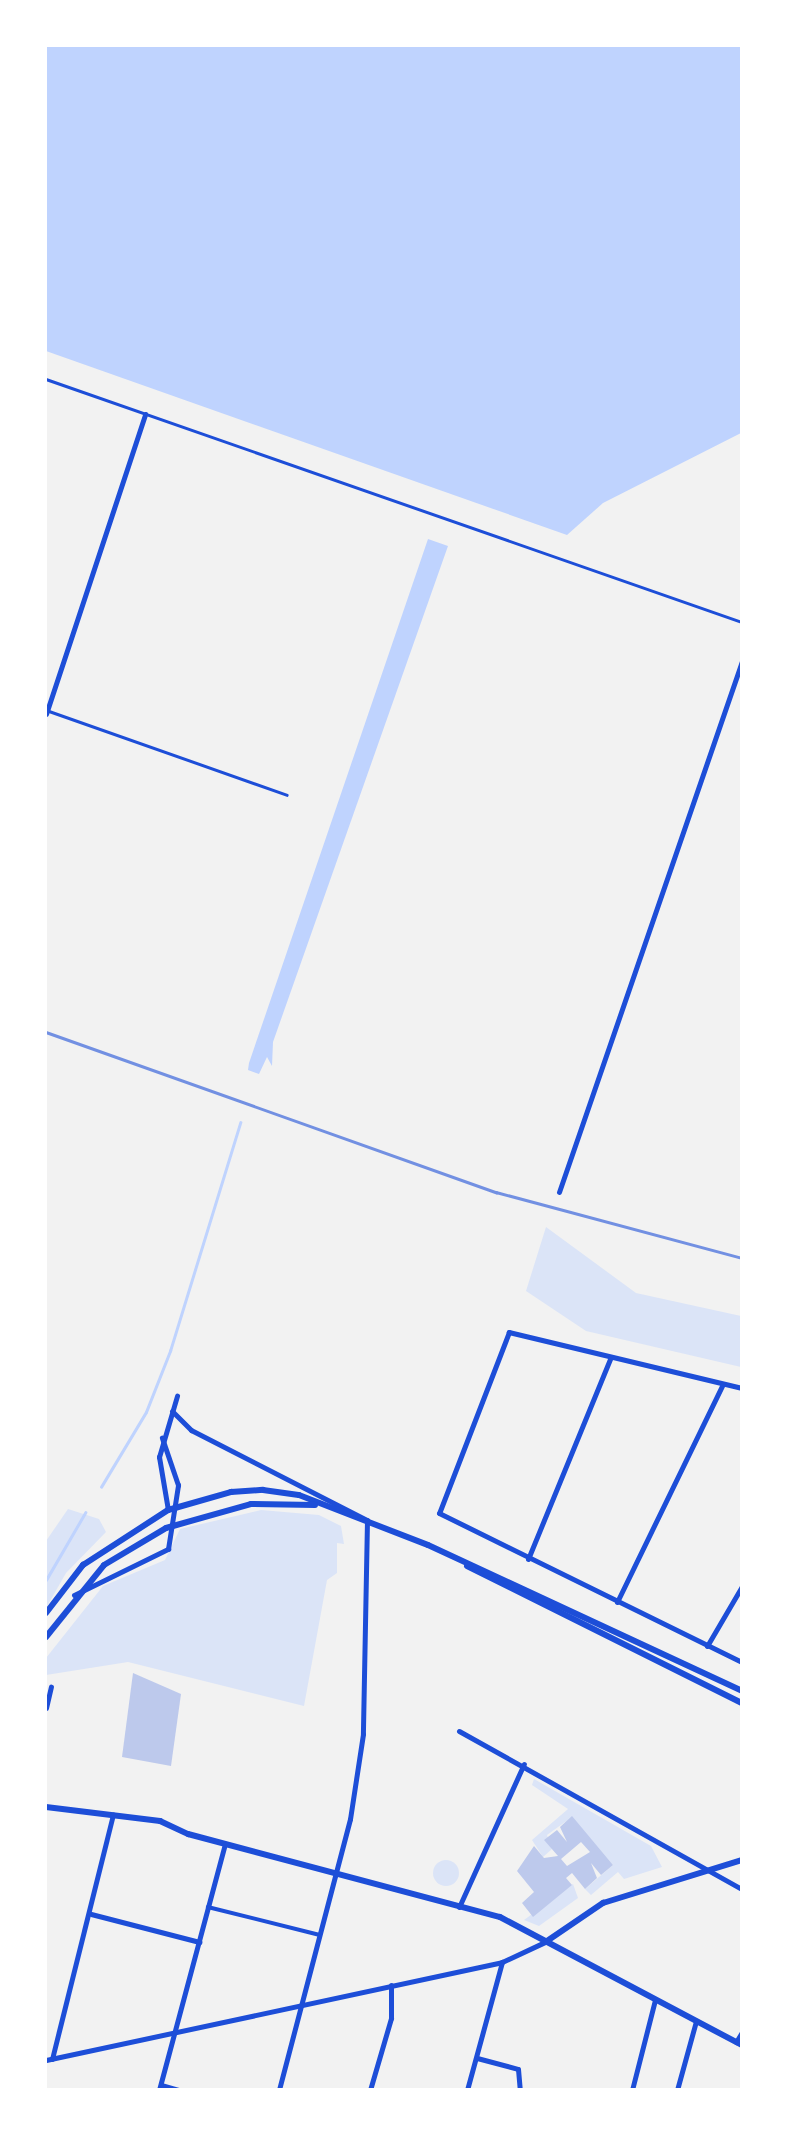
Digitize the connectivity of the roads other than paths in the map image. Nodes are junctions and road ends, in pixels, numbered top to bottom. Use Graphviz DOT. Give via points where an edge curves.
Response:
graph roads {
  1 [pos="46,379"];
  2 [pos="145,414"];
  3 [pos="741,622"];
  4 [pos="741,661"];
  5 [pos="46,711"];
  6 [pos="287,796"];
  7 [pos="559,1192"];
  8 [pos="611,1357"];
  9 [pos="723,1384"];
  10 [pos="741,1388"];
  11 [pos="177,1395"];
  12 [pos="172,1411"];
  13 [pos="162,1438"];
  14 [pos="324,1506"];
  15 [pos="177,1507"];
  16 [pos="167,1510"];
  17 [pos="367,1520"];
  18 [pos="175,1523"];
  19 [pos="428,1545"];
  20 [pos="528,1559"];
  21 [pos="741,1586"];
  22 [pos="74,1595"];
  23 [pos="617,1602"];
  24 [pos="46,1613"];
  25 [pos="46,1637"];
  26 [pos="707,1646"];
  27 [pos="741,1662"];
  28 [pos="51,1687"];
  29 [pos="741,1690"];
  30 [pos="741,1703"];
  31 [pos="46,1708"];
  32 [pos="459,1731"];
  33 [pos="524,1764"];
  34 [pos="46,1807"];
  35 [pos="113,1815"];
  36 [pos="225,1844"];
  37 [pos="741,1860"];
  38 [pos="711,1869"];
  39 [pos="336,1874"];
  40 [pos="741,1889"];
  41 [pos="208,1908"];
  42 [pos="459,1908"];
  43 [pos="91,1914"];
  44 [pos="320,1935"];
  45 [pos="547,1941"];
  46 [pos="199,1942"];
  47 [pos="502,1962"];
  48 [pos="391,1985"];
  49 [pos="655,2000"];
  50 [pos="300,2006"];
  51 [pos="696,2021"];
  52 [pos="175,2032"];
  53 [pos="741,2032"];
  54 [pos="739,2044"];
  55 [pos="477,2058"];
  56 [pos="49,2060"];
  57 [pos="160,2087"];
  58 [pos="178,2090"];
  59 [pos="279,2090"];
  60 [pos="370,2090"];
  61 [pos="467,2090"];
  62 [pos="520,2090"];
  63 [pos="632,2090"];
  64 [pos="677,2090"];
  1 -- 2 [label="lane"];
  2 -- 3 [label="lane"];
  2 -- 5 [label="street"];
  4 -- 7 [label="street"];
  5 -- 6 [label="lane"];
  8 -- 9 [label="street"];
  8 -- 20 [label="street"];
  8 -- 20 [label="street" via="509,1332 439,1513"];
  9 -- 10 [label="street"];
  9 -- 23 [label="street"];
  11 -- 12 [label="street"];
  12 -- 13 [label="street"];
  12 -- 17 [label="street" via="191,1430"];
  13 -- 15 [label="street" via="178,1480"];
  13 -- 16 [label="street"];
  14 -- 15 [label="street" via="299,1495 247,1489"];
  14 -- 17 [label="street"];
  14 -- 18 [label="street" via="251,1504"];
  15 -- 16 [label="street"];
  15 -- 18 [label="street"];
  16 -- 24 [label="street" via="83,1565"];
  17 -- 19 [label="street"];
  17 -- 39 [label="street" via="363,1734"];
  18 -- 22 [label="street" via="104,1565"];
  18 -- 22 [label="street" via="163,1553"];
  19 -- 29 [label="street"];
  19 -- 30 [label="street"];
  20 -- 23 [label="street"];
  21 -- 26 [label="street"];
  22 -- 25 [label="street"];
  23 -- 26 [label="street"];
  26 -- 27 [label="street"];
  28 -- 31 [label="street"];
  32 -- 33 [label="street"];
  33 -- 38 [label="street"];
  33 -- 42 [label="street"];
  34 -- 35 [label="street"];
  35 -- 36 [label="street" via="160,1821"];
  35 -- 43 [label="street"];
  36 -- 39 [label="street"];
  36 -- 41 [label="street"];
  37 -- 38 [label="street"];
  38 -- 40 [label="street"];
  38 -- 45 [label="street" via="603,1903"];
  39 -- 42 [label="street"];
  39 -- 44 [label="street"];
  41 -- 44 [label="street"];
  41 -- 46 [label="street"];
  42 -- 45 [label="street" via="509,1920"];
  43 -- 46 [label="street"];
  43 -- 56 [label="street"];
  44 -- 50 [label="street"];
  45 -- 47 [label="street"];
  45 -- 49 [label="street"];
  46 -- 52 [label="street"];
  47 -- 48 [label="street"];
  47 -- 55 [label="street"];
  48 -- 50 [label="street"];
  48 -- 60 [label="street" via="391,2018"];
  49 -- 51 [label="street"];
  49 -- 63 [label="street"];
  50 -- 52 [label="street"];
  50 -- 59 [label="street"];
  51 -- 54 [label="street"];
  51 -- 64 [label="street"];
  52 -- 56 [label="street"];
  52 -- 57 [label="street"];
  53 -- 54 [label="street"];
  55 -- 61 [label="street"];
  55 -- 62 [label="street" via="518,2069"];
  57 -- 58 [label="street"];
}
